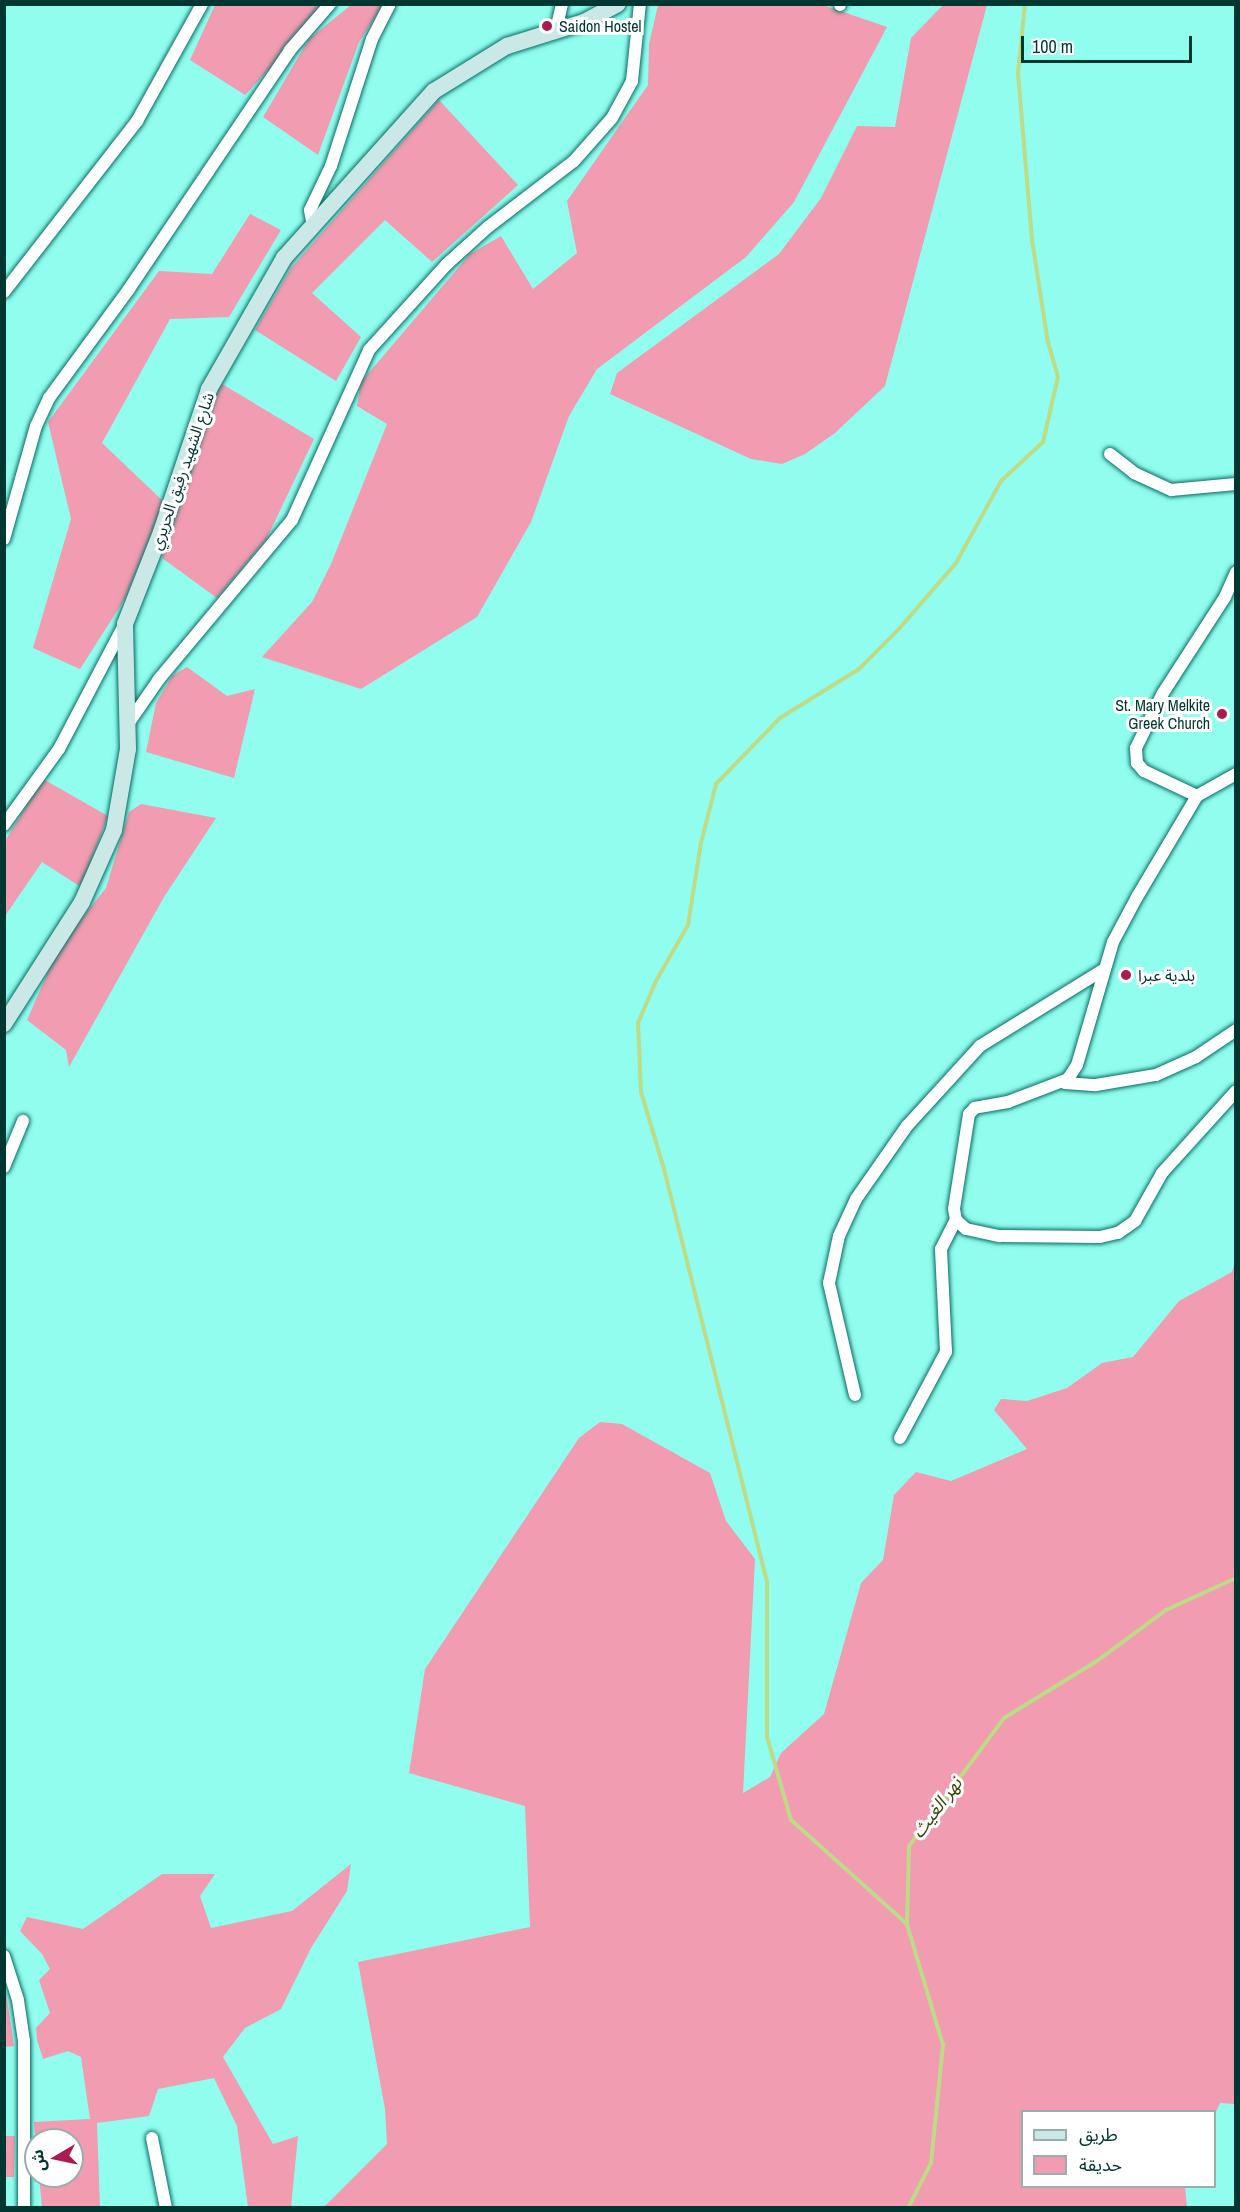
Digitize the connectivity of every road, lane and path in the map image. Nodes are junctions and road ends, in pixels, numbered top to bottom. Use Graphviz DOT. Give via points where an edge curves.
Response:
graph roads {
  1 [pos="202,4"];
  2 [pos="330,4"];
  3 [pos="390,4"];
  4 [pos="561,4"];
  5 [pos="618,4"];
  6 [pos="640,4"];
  7 [pos="556,30"];
  8 [pos="313,226"];
  9 [pos="4,291"];
  10 [pos="1110,454"];
  11 [pos="1236,484"];
  12 [pos="4,539"];
  13 [pos="1236,572"];
  14 [pos="125,624"];
  15 [pos="128,724"];
  16 [pos="1236,774"];
  17 [pos="1197,796"];
  18 [pos="4,825"];
  19 [pos="1104,969"];
  20 [pos="4,1024"];
  21 [pos="1236,1030"];
  22 [pos="1065,1083"];
  23 [pos="1236,1091"];
  24 [pos="23,1121"];
  25 [pos="4,1167"];
  26 [pos="956,1220"];
  27 [pos="855,1395"];
  28 [pos="900,1438"];
  29 [pos="4,1956"];
  30 [pos="152,2138"];
  31 [pos="24,2208"];
  32 [pos="166,2208"];
  1 -- 9 [label="street" via="137,121"];
  2 -- 12 [label="street" via="290,50 129,289 50,398 36,426"];
  3 -- 8 [label="street" via="368,49 331,166 310,210"];
  4 -- 7 [label="street"];
  5 -- 7 [label="street, شارع الشهيد رفيق الحريري" via="584,22"];
  6 -- 15 [label="street" via="632,81 612,118 574,161 488,226 447,264 369,350 292,520 159,679"];
  7 -- 8 [label="street, شارع الشهيد رفيق الحريري" via="507,46 434,91"];
  8 -- 14 [label="street, شارع الشهيد رفيق الحريري" via="284,258 209,389"];
  10 -- 11 [label="street" via="1134,473 1171,490"];
  13 -- 17 [label="street" via="1225,597 1163,693 1136,748 1137,764 1144,771"];
  14 -- 15 [label="street, شارع الشهيد رفيق الحريري"];
  14 -- 18 [label="street" via="58,749"];
  15 -- 20 [label="street, شارع الشهيد رفيق الحريري" via="124,790 105,856 82,902"];
  16 -- 17 [label="street"];
  17 -- 19 [label="street" via="1137,897 1113,942"];
  19 -- 22 [label="street" via="1077,1065"];
  19 -- 27 [label="street" via="980,1046 907,1126 856,1198 839,1236 829,1283"];
  21 -- 22 [label="street" via="1196,1057 1156,1075 1096,1085"];
  22 -- 26 [label="street" via="972,1109 958,1180"];
  23 -- 26 [label="street" via="1162,1173 1135,1221 1118,1233 1100,1237 1000,1236 966,1229"];
  24 -- 25 [label="street"];
  26 -- 28 [label="street" via="941,1249 946,1352"];
  29 -- 31 [label="street" via="18,2000 24,2041"];
  30 -- 32 [label="street"];
}
